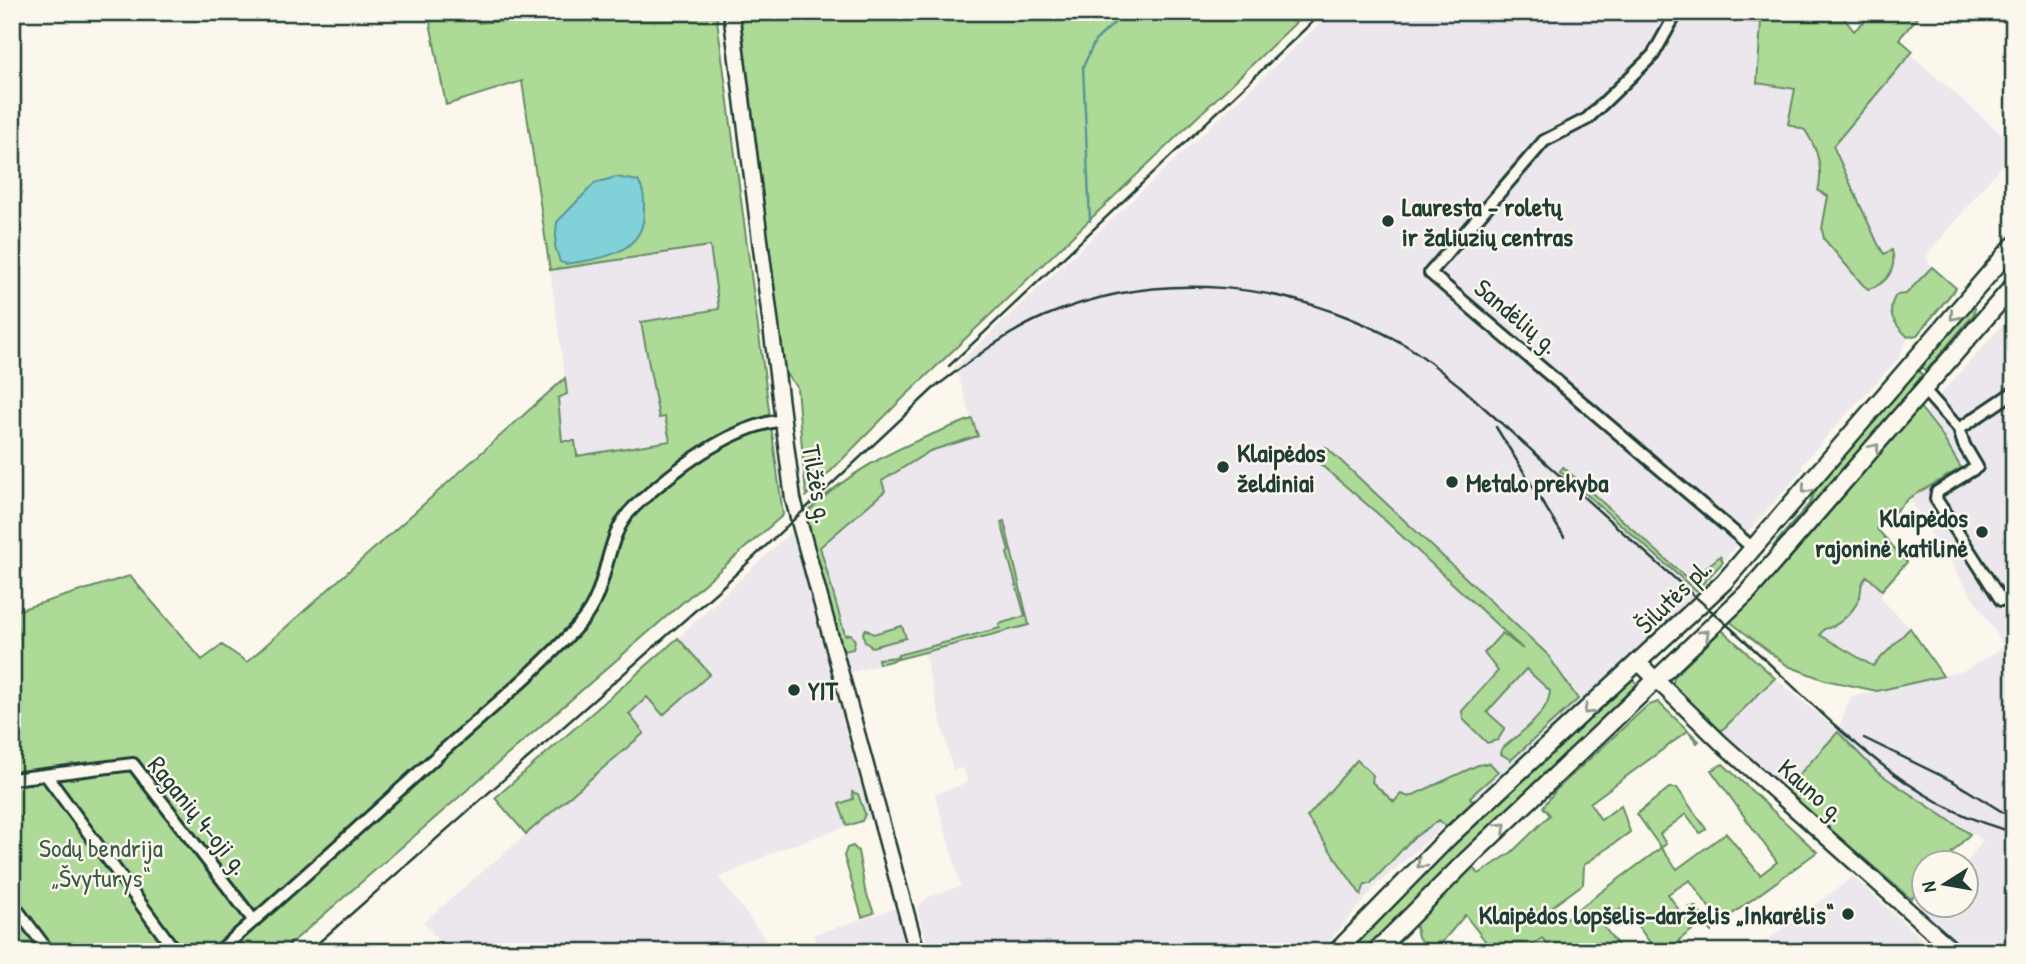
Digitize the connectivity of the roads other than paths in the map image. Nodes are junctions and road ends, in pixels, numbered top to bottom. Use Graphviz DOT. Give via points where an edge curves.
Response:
graph roads {
  1 [pos="731,12"];
  2 [pos="1676,12"];
  3 [pos="2014,246"];
  4 [pos="2014,285"];
  5 [pos="1975,291"];
  6 [pos="1994,307"];
  7 [pos="1924,390"];
  8 [pos="2014,391"];
  9 [pos="782,420"];
  10 [pos="1959,429"];
  11 [pos="1755,549"];
  12 [pos="1772,566"];
  13 [pos="2014,590"];
  14 [pos="1639,663"];
  15 [pos="1656,681"];
  16 [pos="46,775"];
  17 [pos="12,779"];
  18 [pos="12,903"];
  19 [pos="254,921"];
  20 [pos="48,952"];
  21 [pos="176,952"];
  22 [pos="218,952"];
  23 [pos="917,952"];
  24 [pos="1336,952"];
  25 [pos="1375,952"];
  26 [pos="1955,952"];
  1 -- 9 [label="main road, Tilžės g."];
  2 -- 11 [label="street, Sandėlių g." via="1653,55 1587,119 1545,141 1430,273"];
  3 -- 5 [label="main road, Šilutės pl."];
  4 -- 6 [label="main road, Šilutės pl."];
  5 -- 6 [label="main road"];
  5 -- 11 [label="main road, Šilutės pl., one-way"];
  6 -- 7 [label="main road, Šilutės pl."];
  7 -- 10 [label="street"];
  12 -- 7 [label="main road, Šilutės pl., one-way"];
  8 -- 10 [label="street"];
  9 -- 19 [label="street" via="727,439 633,508 621,524 597,596 582,621"];
  9 -- 23 [label="main road, Tilžės g." via="796,512"];
  10 -- 13 [label="street" via="1977,467 1937,492 1936,499 2001,600"];
  11 -- 12 [label="main road"];
  11 -- 14 [label="main road, Šilutės pl."];
  15 -- 12 [label="main road, Šilutės pl., one-way"];
  14 -- 15 [label="main road, Kauno g."];
  14 -- 24 [label="main road, Šilutės pl., one-way" via="1450,836"];
  25 -- 15 [label="main road, Šilutės pl., one-way"];
  15 -- 26 [label="main road, Kauno g."];
  16 -- 17 [label="street, Raganių 4-oji g."];
  16 -- 19 [label="street, Raganių 4-oji g." via="133,764"];
  16 -- 21 [label="street"];
  18 -- 20 [label="street"];
  19 -- 22 [label="street"];
}
